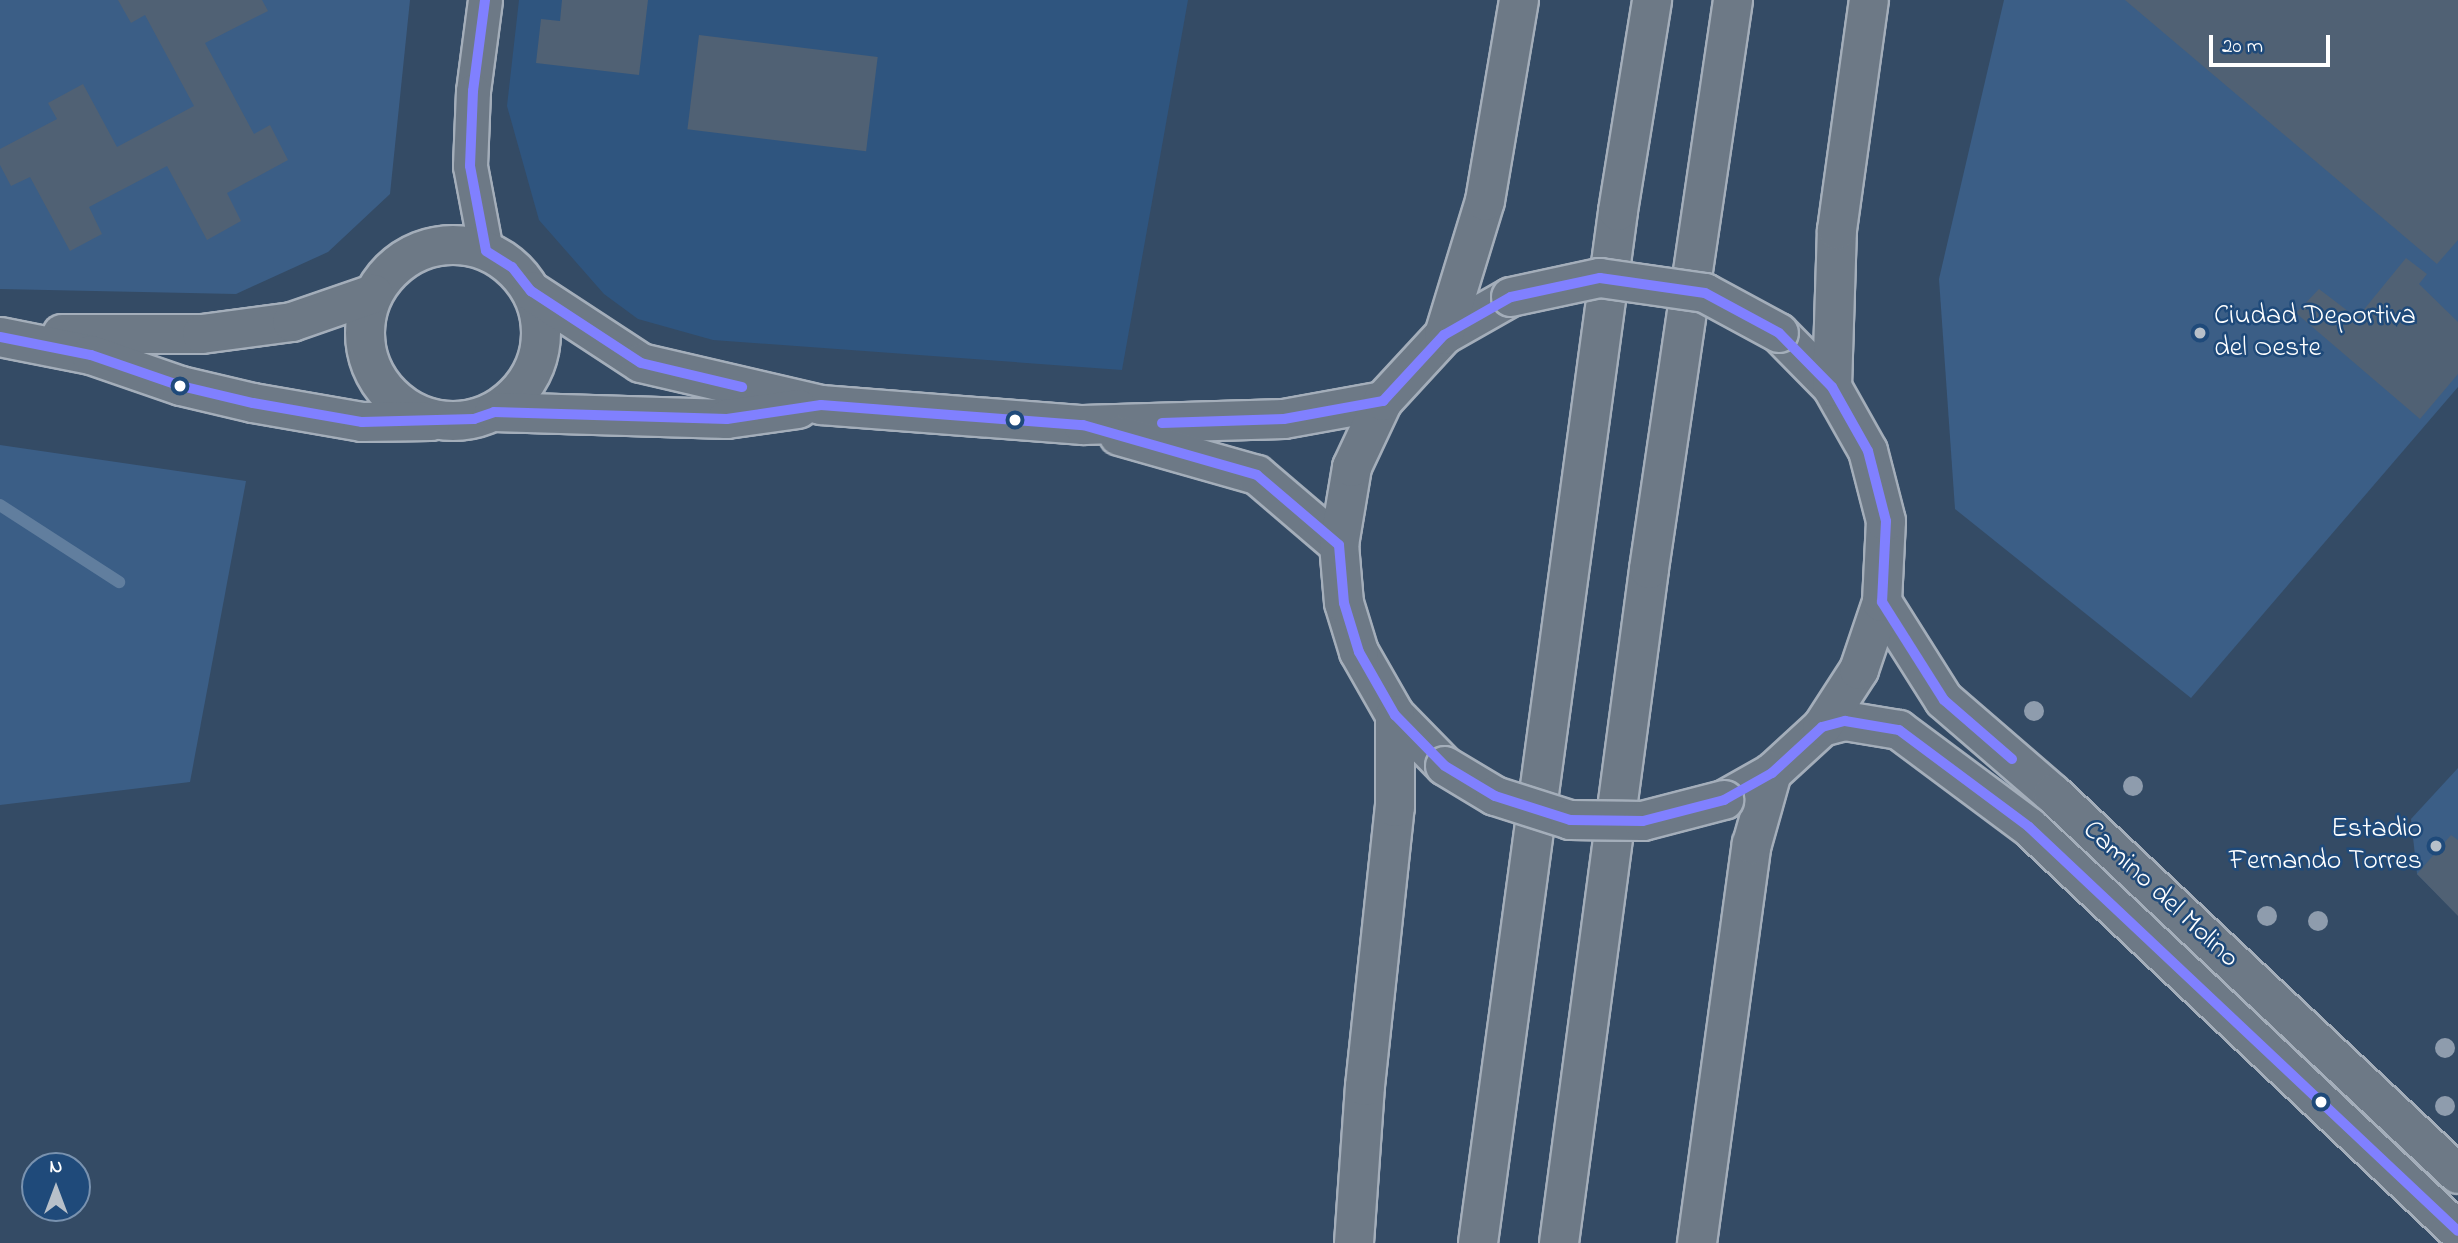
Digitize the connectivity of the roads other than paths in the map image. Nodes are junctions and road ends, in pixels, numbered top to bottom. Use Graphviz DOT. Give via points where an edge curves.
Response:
graph roads {
  1 [pos="485,0"];
  2 [pos="1519,0"];
  3 [pos="1652,0"];
  4 [pos="1733,0"];
  5 [pos="1869,0"];
  6 [pos="486,251"];
  7 [pos="531,291"];
  8 [pos="373,294"];
  9 [pos="0,335"];
  10 [pos="1444,335"];
  11 [pos="1832,387"];
  12 [pos="1384,401"];
  13 [pos="821,405"];
  14 [pos="494,412"];
  15 [pos="443,421"];
  16 [pos="1083,425"];
  17 [pos="1339,545"];
  18 [pos="1882,602"];
  19 [pos="1395,715"];
  20 [pos="1822,727"];
  21 [pos="1772,773"];
  22 [pos="2458,1174"];
  23 [pos="2458,1231"];
  24 [pos="1354,1243"];
  25 [pos="1478,1243"];
  26 [pos="1559,1243"];
  27 [pos="1697,1243"];
  1 -- 6 [label="street" via="473,92 470,166"];
  2 -- 10 [label="main road" via="1485,201"];
  3 -- 25 [label="main road" via="1618,211"];
  4 -- 26 [label="main road" via="1637,652"];
  5 -- 11 [label="main road" via="1838,230"];
  6 -- 7 [label="main road" via="512,267"];
  6 -- 8 [label="main road" via="437,246 408,256"];
  7 -- 13 [label="main road" via="641,363"];
  7 -- 14 [label="main road" via="541,323 540,354 517,395"];
  8 -- 9 [label="main road" via="292,322 202,334"];
  8 -- 15 [label="main road" via="365,336 375,377 395,401 413,413"];
  9 -- 15 [label="main road" via="91,355 181,386 253,403 362,422"];
  10 -- 11 [label="main road, bridge" via="1511,297 1600,278 1705,293 1779,333"];
  10 -- 12 [label="main road"];
  11 -- 18 [label="main road" via="1868,451 1885,521"];
  12 -- 16 [label="main road" via="1284,419"];
  12 -- 17 [label="main road" via="1352,467"];
  13 -- 14 [label="main road" via="727,419"];
  13 -- 16 [label="main road"];
  14 -- 15 [label="main road"];
  16 -- 17 [label="main road" via="1257,475"];
  17 -- 19 [label="main road" via="1344,603 1359,652"];
  18 -- 20 [label="main road" via="1859,670"];
  18 -- 22 [label="main road, Camino del Molino" via="1944,700 2053,794"];
  19 -- 21 [label="main road, bridge" via="1445,766 1495,796 1570,820 1643,821 1724,800"];
  19 -- 24 [label="main road" via="1395,807 1365,1086"];
  20 -- 21 [label="main road"];
  20 -- 23 [label="main road, Camino del Molino" via="1845,721 1899,730 2029,827"];
  21 -- 27 [label="main road" via="1752,844"];
}
